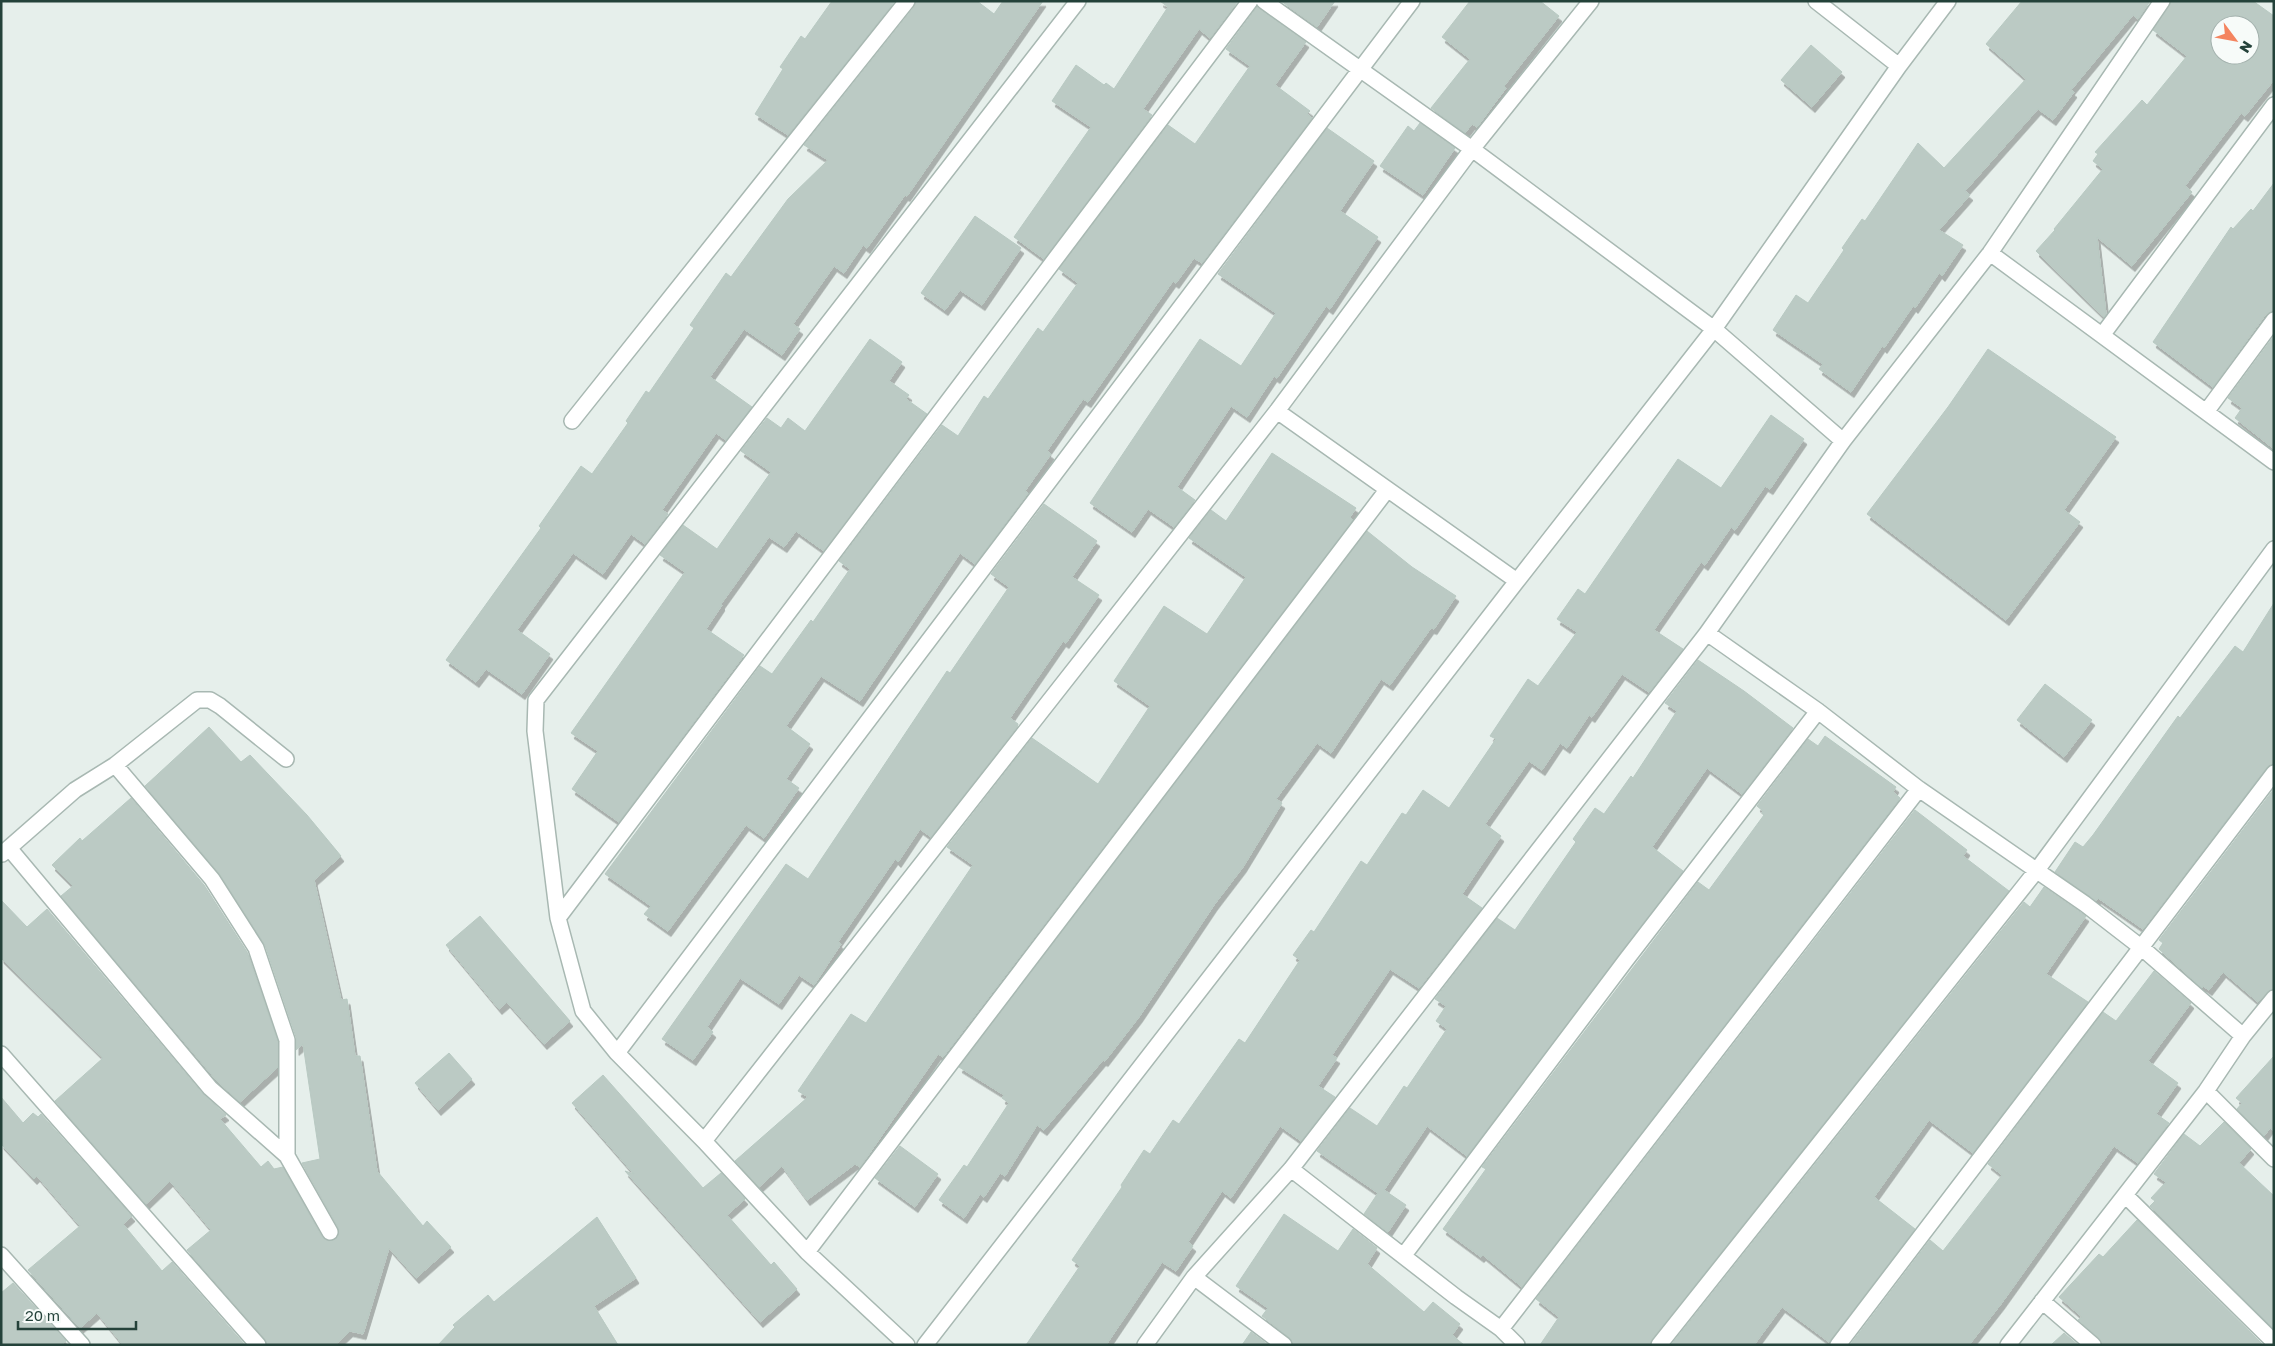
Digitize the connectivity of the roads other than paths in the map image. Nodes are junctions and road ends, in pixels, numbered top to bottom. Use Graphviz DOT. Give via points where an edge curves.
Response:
graph roads {
  1 [pos="908,1"];
  2 [pos="1078,1"];
  3 [pos="1250,1"];
  4 [pos="1264,1"];
  5 [pos="1412,1"];
  6 [pos="1592,1"];
  7 [pos="1816,1"];
  8 [pos="1948,1"];
  9 [pos="2162,1"];
  10 [pos="1899,66"];
  11 [pos="1359,70"];
  12 [pos="2274,106"];
  13 [pos="1472,149"];
  14 [pos="1990,253"];
  15 [pos="2274,320"];
  16 [pos="1714,329"];
  17 [pos="2103,334"];
  18 [pos="1277,411"];
  19 [pos="2206,412"];
  20 [pos="572,422"];
  21 [pos="1843,441"];
  22 [pos="2274,462"];
  23 [pos="1387,490"];
  24 [pos="2274,549"];
  25 [pos="1517,581"];
  26 [pos="1707,633"];
  27 [pos="1818,711"];
  28 [pos="286,759"];
  29 [pos="115,765"];
  30 [pos="2274,773"];
  31 [pos="1919,789"];
  32 [pos="5,851"];
  33 [pos="2037,870"];
  34 [pos="558,918"];
  35 [pos="2142,948"];
  36 [pos="2274,998"];
  37 [pos="2243,1036"];
  38 [pos="617,1053"];
  39 [pos="1,1054"];
  40 [pos="2206,1091"];
  41 [pos="704,1141"];
  42 [pos="288,1156"];
  43 [pos="2274,1159"];
  44 [pos="1291,1169"];
  45 [pos="2124,1195"];
  46 [pos="330,1232"];
  47 [pos="807,1252"];
  48 [pos="1,1255"];
  49 [pos="1404,1255"];
  50 [pos="1194,1277"];
  51 [pos="2042,1301"];
  52 [pos="1501,1329"];
  53 [pos="2274,1342"];
  54 [pos="82,1345"];
  55 [pos="258,1345"];
  56 [pos="907,1345"];
  57 [pos="925,1345"];
  58 [pos="1145,1345"];
  59 [pos="1284,1345"];
  60 [pos="1517,1345"];
  61 [pos="1658,1345"];
  62 [pos="1838,1345"];
  63 [pos="2008,1345"];
  64 [pos="2093,1345"];
  1 -- 20 [label="street"];
  2 -- 34 [label="street" via="536,700 535,731"];
  3 -- 34 [label="street"];
  4 -- 11 [label="street"];
  5 -- 11 [label="street"];
  6 -- 13 [label="street"];
  7 -- 10 [label="street"];
  8 -- 10 [label="street"];
  9 -- 14 [label="street"];
  10 -- 16 [label="street"];
  11 -- 13 [label="street"];
  11 -- 38 [label="street"];
  12 -- 17 [label="street"];
  13 -- 16 [label="street"];
  13 -- 18 [label="street"];
  14 -- 17 [label="street"];
  14 -- 21 [label="street"];
  15 -- 19 [label="street"];
  16 -- 21 [label="street"];
  16 -- 25 [label="street"];
  17 -- 19 [label="street"];
  18 -- 23 [label="street"];
  18 -- 41 [label="street"];
  19 -- 22 [label="street"];
  21 -- 26 [label="street"];
  23 -- 25 [label="street"];
  23 -- 47 [label="street"];
  24 -- 33 [label="street"];
  25 -- 57 [label="street"];
  26 -- 27 [label="street"];
  26 -- 44 [label="street"];
  27 -- 31 [label="street"];
  27 -- 49 [label="street"];
  28 -- 29 [label="street" via="220,706 210,700 197,700"];
  29 -- 32 [label="street" via="75,790"];
  29 -- 42 [label="street" via="212,879 256,948 287,1040"];
  30 -- 35 [label="street"];
  31 -- 33 [label="street"];
  31 -- 52 [label="street"];
  32 -- 42 [label="street" via="210,1088"];
  33 -- 35 [label="street"];
  33 -- 61 [label="street"];
  34 -- 38 [label="street" via="583,1010"];
  35 -- 37 [label="street"];
  35 -- 62 [label="street"];
  36 -- 37 [label="street"];
  37 -- 40 [label="street"];
  38 -- 41 [label="street"];
  39 -- 55 [label="street"];
  40 -- 43 [label="street"];
  40 -- 45 [label="street"];
  41 -- 47 [label="street"];
  42 -- 46 [label="street"];
  44 -- 49 [label="street"];
  44 -- 50 [label="street"];
  45 -- 51 [label="street"];
  45 -- 53 [label="street"];
  47 -- 56 [label="street"];
  48 -- 54 [label="street"];
  49 -- 52 [label="street"];
  50 -- 58 [label="street"];
  50 -- 59 [label="street"];
  51 -- 63 [label="street"];
  51 -- 64 [label="street"];
  52 -- 60 [label="street"];
}
